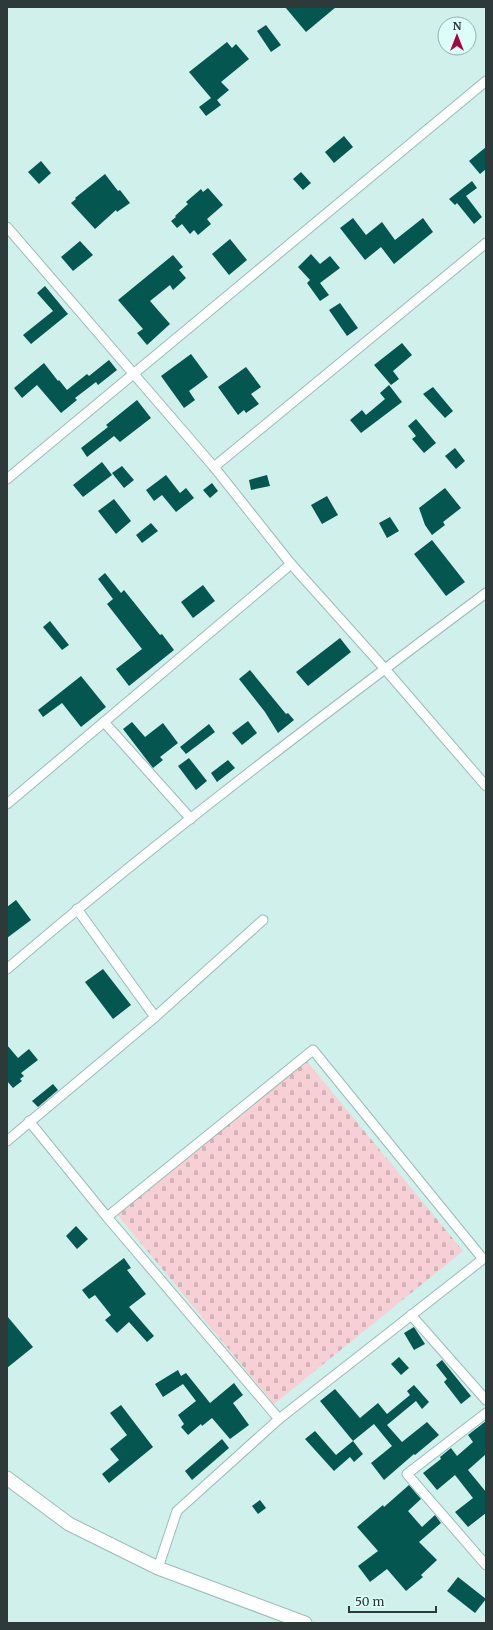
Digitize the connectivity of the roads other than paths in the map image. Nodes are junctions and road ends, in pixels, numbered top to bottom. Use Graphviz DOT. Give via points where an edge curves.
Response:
graph roads {
  1 [pos="486,81"];
  2 [pos="7,227"];
  3 [pos="486,242"];
  4 [pos="134,373"];
  5 [pos="214,467"];
  6 [pos="7,479"];
  7 [pos="291,564"];
  8 [pos="486,593"];
  9 [pos="385,669"];
  10 [pos="104,722"];
  11 [pos="486,786"];
  12 [pos="7,804"];
  13 [pos="191,819"];
  14 [pos="76,909"];
  15 [pos="263,920"];
  16 [pos="7,969"];
  17 [pos="155,1017"];
  18 [pos="29,1121"];
  19 [pos="7,1141"];
  20 [pos="107,1217"];
  21 [pos="411,1315"];
  22 [pos="486,1400"];
  23 [pos="486,1413"];
  24 [pos="279,1419"];
  25 [pos="7,1478"];
  26 [pos="486,1565"];
  27 [pos="158,1568"];
  28 [pos="305,1623"];
  1 -- 4 [label="street"];
  2 -- 4 [label="street"];
  3 -- 5 [label="street"];
  4 -- 5 [label="street"];
  4 -- 6 [label="street"];
  5 -- 7 [label="street"];
  7 -- 9 [label="street"];
  7 -- 10 [label="street"];
  8 -- 9 [label="street"];
  9 -- 11 [label="street"];
  9 -- 13 [label="street"];
  10 -- 12 [label="street"];
  10 -- 13 [label="street"];
  13 -- 14 [label="street"];
  14 -- 16 [label="street"];
  14 -- 17 [label="street"];
  15 -- 17 [label="street"];
  17 -- 18 [label="street"];
  18 -- 19 [label="street"];
  18 -- 20 [label="street"];
  20 -- 21 [label="street" via="313,1050 483,1259"];
  20 -- 24 [label="street"];
  21 -- 22 [label="street"];
  21 -- 24 [label="street"];
  23 -- 26 [label="street" via="407,1474"];
  24 -- 27 [label="street" via="177,1511"];
  25 -- 27 [label="main road" via="69,1524"];
  27 -- 28 [label="main road"];
}
